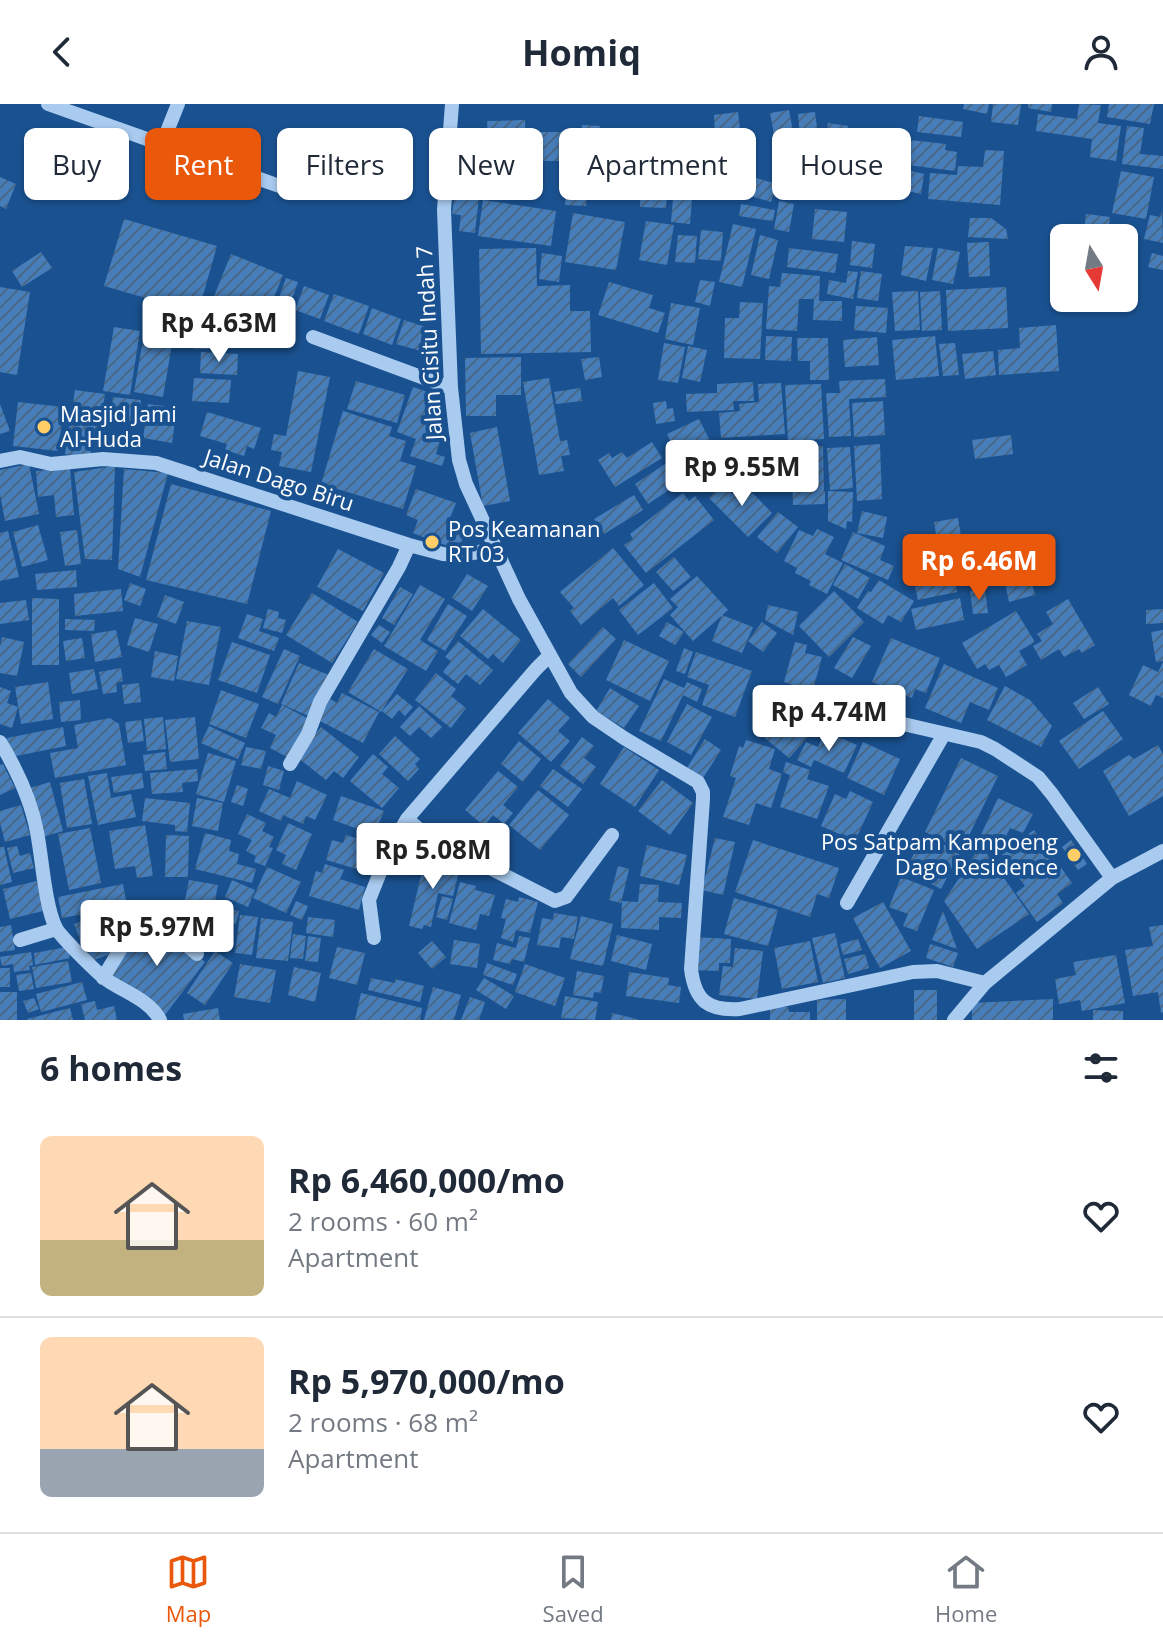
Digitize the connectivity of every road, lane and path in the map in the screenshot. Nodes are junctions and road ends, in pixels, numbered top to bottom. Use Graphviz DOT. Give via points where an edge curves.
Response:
graph roads {
  1 [pos="48,104"];
  2 [pos="178,104"];
  3 [pos="452,104"];
  4 [pos="168,128"];
  5 [pos="145,138"];
  6 [pos="313,337"];
  7 [pos="451,388"];
  8 [pos="0,461"];
  9 [pos="409,545"];
  10 [pos="496,549"];
  11 [pos="550,655"];
  12 [pos="828,701"];
  13 [pos="944,734"];
  14 [pos="0,742"];
  15 [pos="290,764"];
  16 [pos="407,819"];
  17 [pos="612,835"];
  18 [pos="1163,851"];
  19 [pos="1112,878"];
  20 [pos="847,903"];
  21 [pos="56,929"];
  22 [pos="374,938"];
  23 [pos="20,940"];
  24 [pos="197,954"];
  25 [pos="103,978"];
  26 [pos="985,983"];
  27 [pos="160,1020"];
  28 [pos="954,1020"];
  1 -- 5 [label="street"];
  2 -- 4 [label="street"];
  3 -- 7 [label="street, Jalan Cisitu Indah 7" via="444,210"];
  6 -- 7 [label="street"];
  7 -- 10 [label="street, Jalan Cisitu Indah 7" via="459,460"];
  8 -- 9 [label="street, Jalan Dago Biru" via="20,457 51,464 103,459 156,463"];
  9 -- 10 [label="street, Jalan Dago Biru" via="461,555"];
  9 -- 15 [label="street"];
  10 -- 11 [label="street, Jalan Cisitu Indah 7"];
  11 -- 16 [label="street"];
  11 -- 26 [label="street, Jalan Cisitu Indah 7" via="571,693 593,717 701,786 691,969 705,1003 740,1009 913,972 937,971"];
  12 -- 13 [label="street"];
  13 -- 19 [label="street" via="981,742 1038,777"];
  13 -- 20 [label="street"];
  14 -- 21 [label="street" via="18,771 36,828"];
  16 -- 17 [label="street" via="427,836 555,901 566,897"];
  16 -- 22 [label="street" via="369,900"];
  18 -- 19 [label="street"];
  19 -- 26 [label="street"];
  21 -- 23 [label="street"];
  21 -- 25 [label="street"];
  24 -- 25 [label="street" via="146,910"];
  25 -- 27 [label="street"];
  26 -- 28 [label="street"];
}
